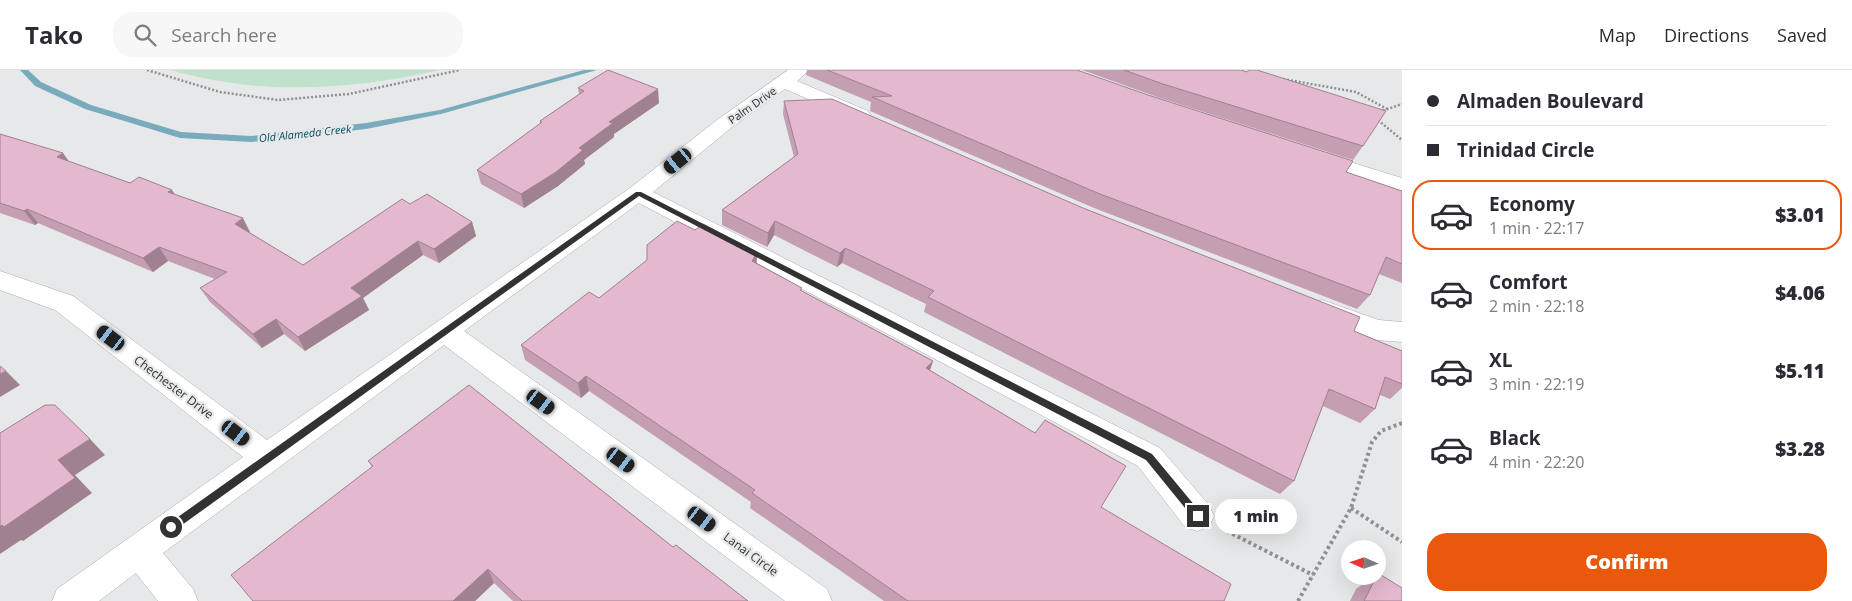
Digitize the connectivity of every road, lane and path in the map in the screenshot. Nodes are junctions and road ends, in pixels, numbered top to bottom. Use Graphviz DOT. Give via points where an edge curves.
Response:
graph roads {
  1 [pos="147,70"];
  2 [pos="460,70"];
  3 [pos="792,76"];
  4 [pos="1280,78"];
  5 [pos="1402,104"];
  6 [pos="1387,109"];
  7 [pos="880,123"];
  8 [pos="1402,140"];
  9 [pos="1299,152"];
  10 [pos="1402,186"];
  11 [pos="638,193"];
  12 [pos="1,281"];
  13 [pos="1304,302"];
  14 [pos="444,331"];
  15 [pos="1402,332"];
  16 [pos="1402,423"];
  17 [pos="267,457"];
  18 [pos="1351,508"];
  19 [pos="1198,516"];
  20 [pos="1402,542"];
  21 [pos="139,550"];
  22 [pos="1313,575"];
  23 [pos="70,601"];
  24 [pos="180,601"];
  25 [pos="814,601"];
  26 [pos="1298,601"];
  1 -- 2 [label="path" via="220,92 278,100 349,94"];
  3 -- 7 [label="street"];
  3 -- 11 [label="street, Palm Drive"];
  4 -- 6 [label="path" via="1356,92"];
  5 -- 6 [label="path"];
  6 -- 8 [label="path" via="1377,112 1375,118"];
  9 -- 10 [label="street"];
  11 -- 14 [label="street, Palm Drive"];
  11 -- 19 [label="street" via="1149,457"];
  12 -- 17 [label="street, Chechester Drive" via="64,303"];
  13 -- 15 [label="street" via="1377,330"];
  14 -- 17 [label="street, Palm Drive"];
  14 -- 25 [label="street, Lanai Circle"];
  16 -- 18 [label="path" via="1381,431 1372,442"];
  17 -- 21 [label="street, Palm Drive"];
  18 -- 20 [label="path"];
  18 -- 22 [label="path"];
  19 -- 22 [label="path"];
  21 -- 23 [label="street, Palm Drive"];
  21 -- 24 [label="street"];
  22 -- 26 [label="path"];
}
